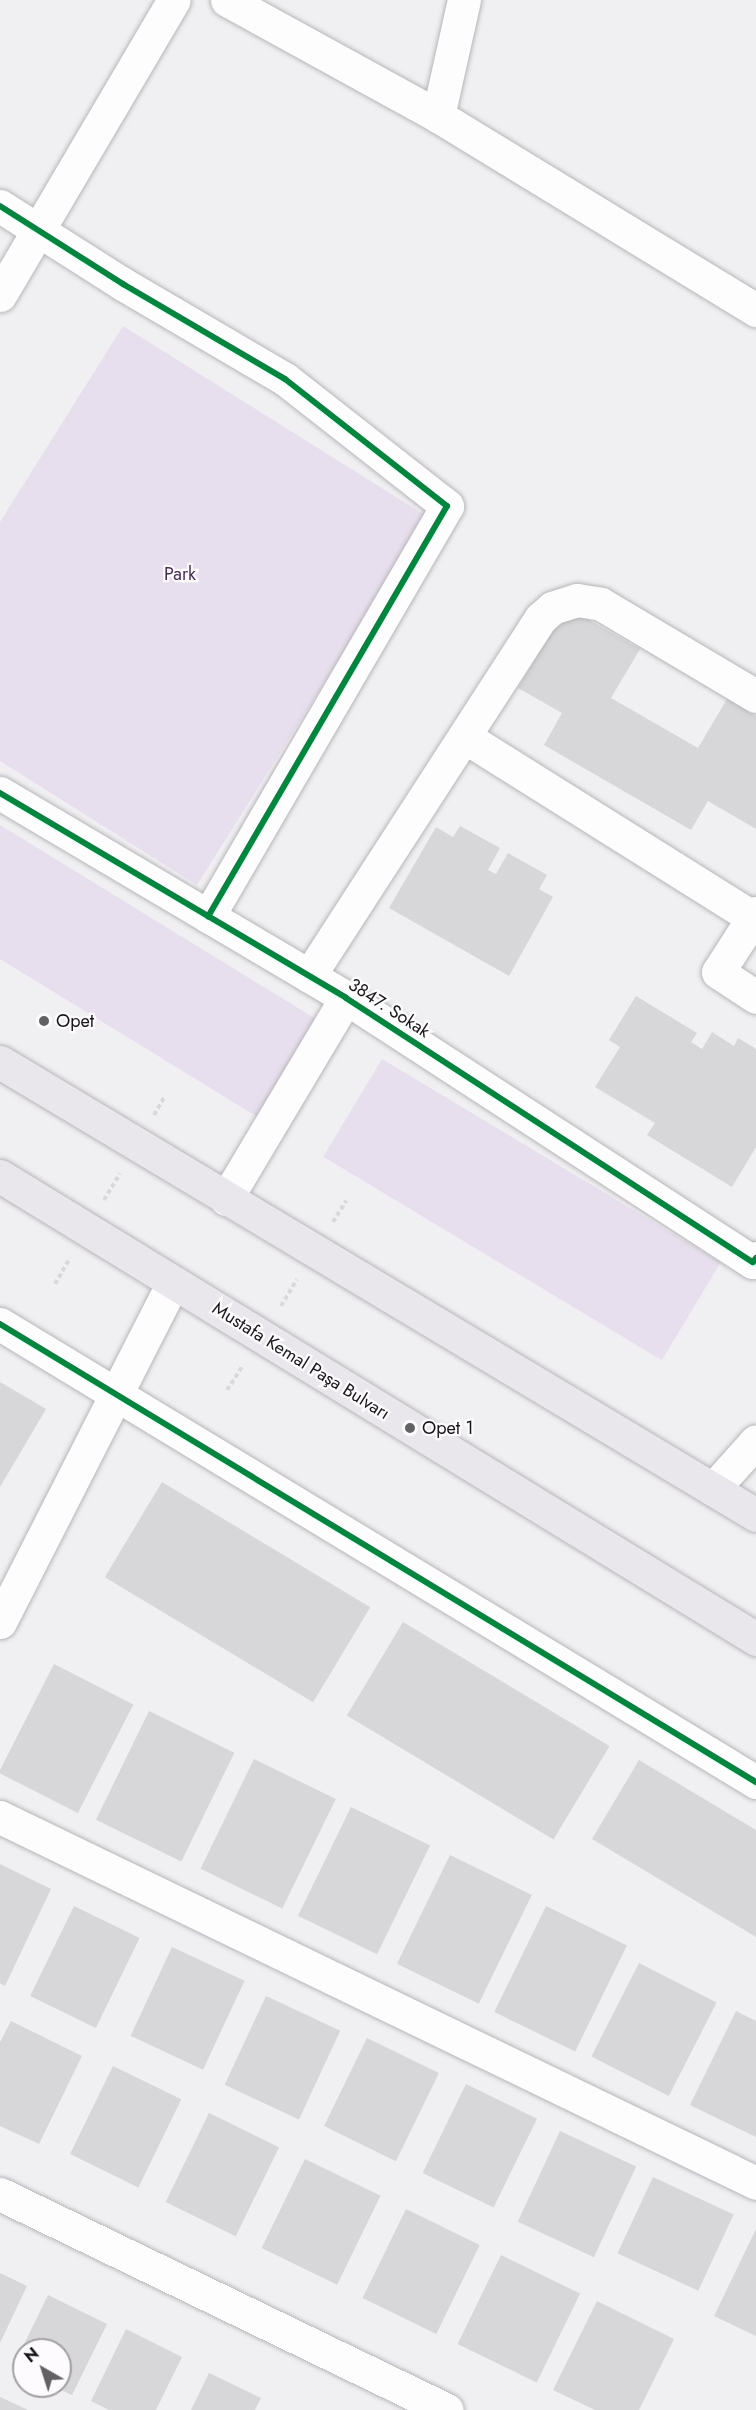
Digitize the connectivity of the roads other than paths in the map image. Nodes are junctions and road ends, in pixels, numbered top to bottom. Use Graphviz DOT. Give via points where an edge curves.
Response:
graph roads {
  1 [pos="174,0"];
  2 [pos="227,0"];
  3 [pos="464,0"];
  4 [pos="438,116"];
  5 [pos="0,206"];
  6 [pos="39,230"];
  7 [pos="0,295"];
  8 [pos="756,310"];
  9 [pos="756,696"];
  10 [pos="465,736"];
  11 [pos="0,793"];
  12 [pos="754,915"];
  13 [pos="208,916"];
  14 [pos="309,976"];
  15 [pos="756,997"];
  16 [pos="346,998"];
  17 [pos="0,1062"];
  18 [pos="0,1176"];
  19 [pos="226,1199"];
  20 [pos="755,1260"];
  21 [pos="173,1282"];
  22 [pos="0,1324"];
  23 [pos="116,1394"];
  24 [pos="756,1441"];
  25 [pos="714,1489"];
  26 [pos="756,1515"];
  27 [pos="0,1622"];
  28 [pos="756,1639"];
  29 [pos="756,1782"];
  30 [pos="0,1817"];
  31 [pos="756,2183"];
  32 [pos="0,2194"];
  33 [pos="446,2410"];
  1 -- 6 [label="street"];
  2 -- 4 [label="street"];
  3 -- 4 [label="street"];
  4 -- 8 [label="street"];
  5 -- 6 [label="street"];
  6 -- 7 [label="street"];
  6 -- 13 [label="street" via="285,379 447,506"];
  9 -- 10 [label="street" via="601,604 577,600 565,602 541,618"];
  10 -- 12 [label="street"];
  10 -- 14 [label="street"];
  11 -- 13 [label="street, 3847. Sokak"];
  12 -- 15 [label="street" via="718,972"];
  13 -- 14 [label="street, 3847. Sokak"];
  14 -- 16 [label="street, 3847. Sokak"];
  16 -- 19 [label="street"];
  16 -- 20 [label="street, 3847. Sokak"];
  17 -- 19 [label="main road"];
  18 -- 21 [label="main road, Mustafa Kemal Paşa Bulvarı"];
  19 -- 25 [label="main road"];
  21 -- 23 [label="street"];
  21 -- 28 [label="main road, Mustafa Kemal Paşa Bulvarı"];
  22 -- 23 [label="street"];
  23 -- 27 [label="street"];
  23 -- 29 [label="street"];
  24 -- 25 [label="street"];
  25 -- 26 [label="main road"];
  30 -- 31 [label="street"];
  32 -- 33 [label="street"];
}
